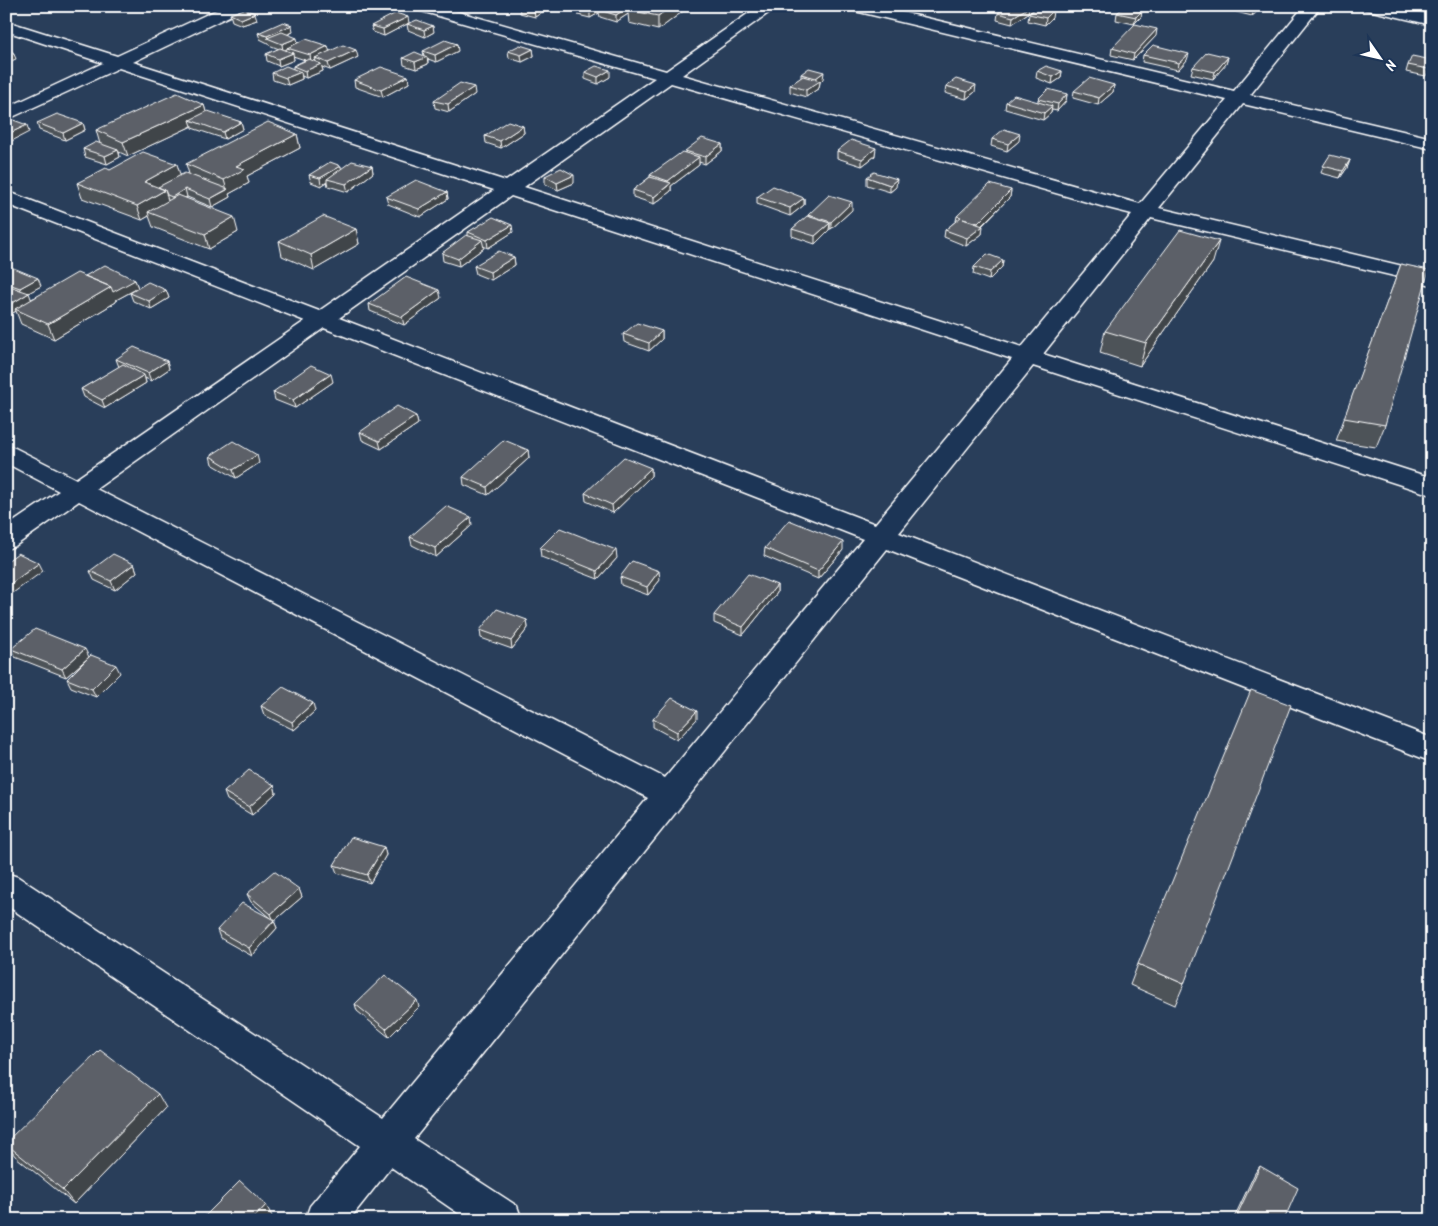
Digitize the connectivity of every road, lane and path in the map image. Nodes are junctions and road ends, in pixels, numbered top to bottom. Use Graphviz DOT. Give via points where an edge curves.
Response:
graph roads {
  1 [pos="238,6"];
  2 [pos="420,6"];
  3 [pos="770,6"];
  4 [pos="855,6"];
  5 [pos="1313,6"];
  6 [pos="1370,6"];
  7 [pos="1432,20"];
  8 [pos="6,26"];
  9 [pos="119,62"];
  10 [pos="668,77"];
  11 [pos="1238,98"];
  12 [pos="6,115"];
  13 [pos="1432,144"];
  14 [pos="508,189"];
  15 [pos="6,197"];
  16 [pos="1146,212"];
  17 [pos="1432,279"];
  18 [pos="322,320"];
  19 [pos="1028,357"];
  20 [pos="6,453"];
  21 [pos="1432,487"];
  22 [pos="79,489"];
  23 [pos="881,536"];
  24 [pos="6,540"];
  25 [pos="1432,750"];
  26 [pos="670,795"];
  27 [pos="6,887"];
  28 [pos="387,1142"];
  29 [pos="324,1220"];
  30 [pos="503,1220"];
  1 -- 9 [label="street"];
  2 -- 10 [label="street"];
  3 -- 10 [label="street"];
  4 -- 11 [label="street"];
  5 -- 11 [label="street"];
  6 -- 7 [label="street"];
  8 -- 9 [label="street"];
  9 -- 12 [label="street"];
  9 -- 14 [label="street"];
  10 -- 14 [label="street"];
  10 -- 16 [label="street"];
  11 -- 13 [label="street"];
  11 -- 16 [label="street"];
  14 -- 18 [label="street"];
  14 -- 19 [label="street"];
  15 -- 18 [label="street"];
  16 -- 17 [label="street"];
  16 -- 19 [label="street"];
  18 -- 22 [label="street"];
  18 -- 23 [label="street"];
  19 -- 21 [label="street"];
  19 -- 23 [label="street"];
  20 -- 22 [label="street"];
  22 -- 24 [label="street"];
  22 -- 26 [label="street"];
  23 -- 25 [label="street"];
  23 -- 26 [label="street"];
  26 -- 28 [label="street"];
  27 -- 28 [label="street"];
  28 -- 29 [label="street"];
  28 -- 30 [label="street"];
}
